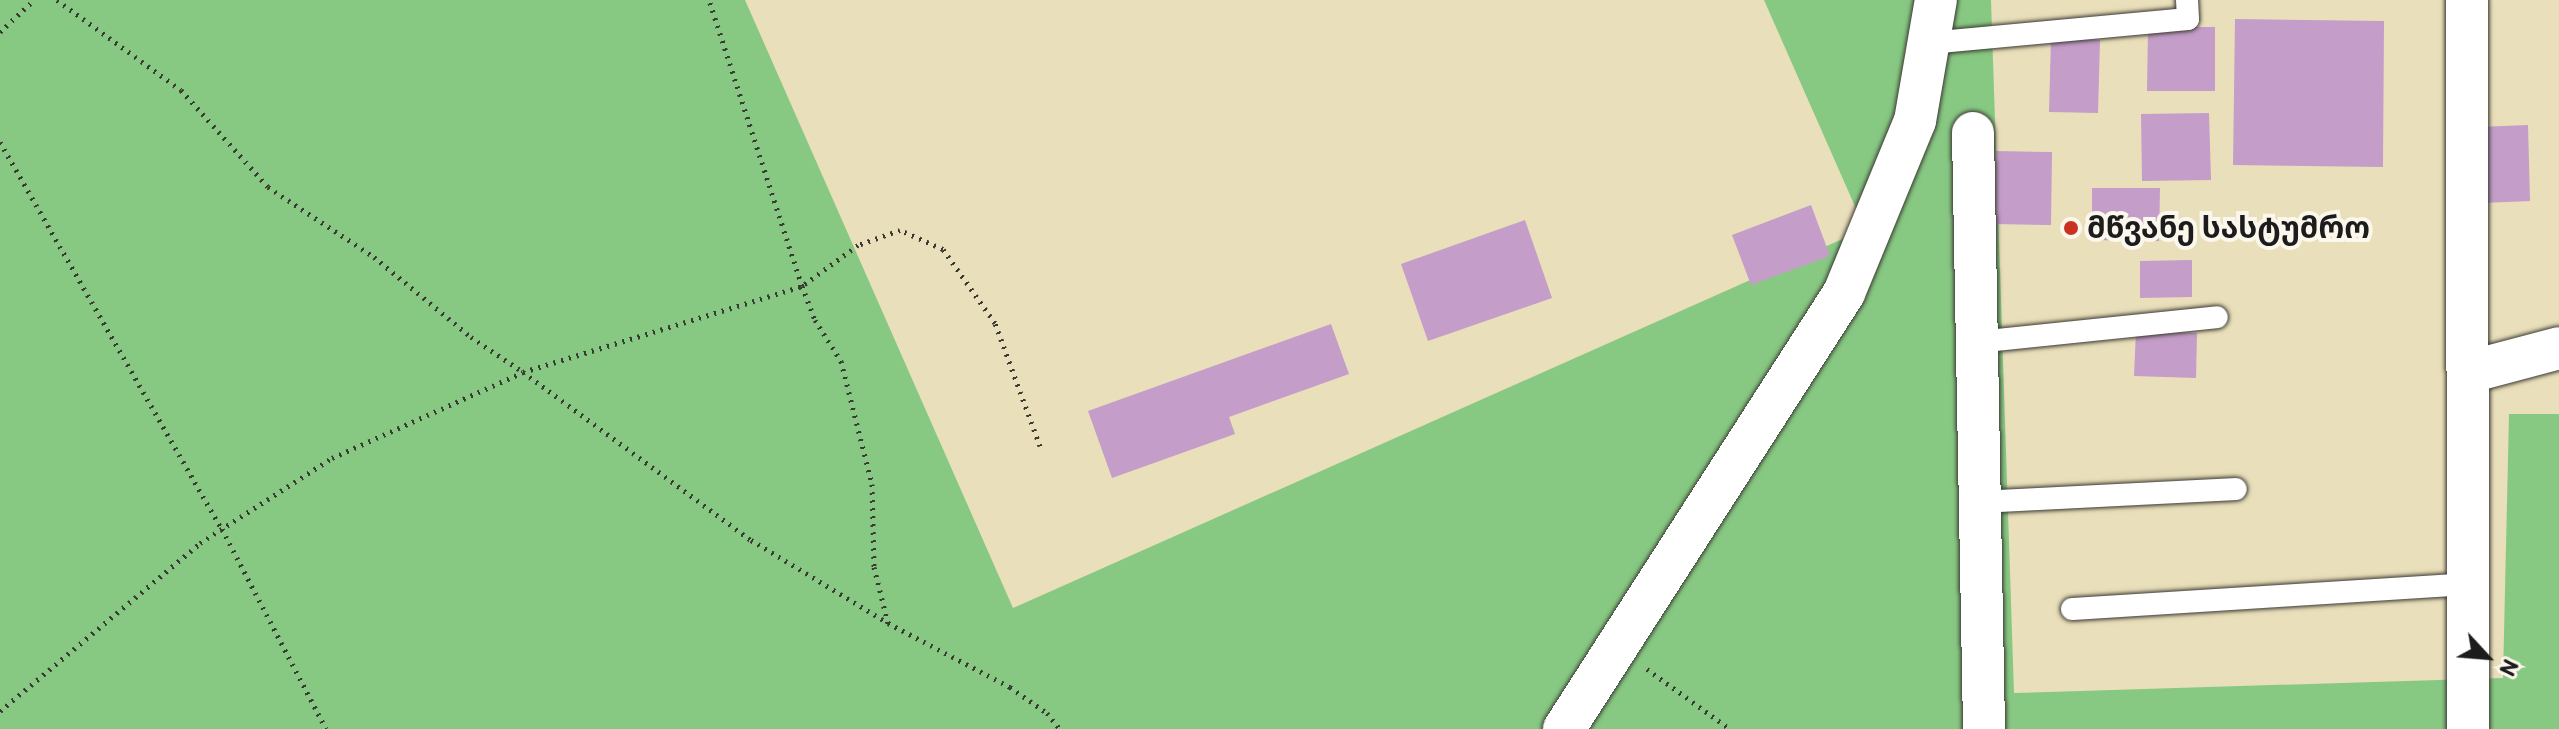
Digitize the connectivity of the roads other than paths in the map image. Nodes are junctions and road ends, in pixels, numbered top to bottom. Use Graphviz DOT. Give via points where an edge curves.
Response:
graph roads {
  1 [pos="1936,0"];
  2 [pos="2187,0"];
  3 [pos="2467,0"];
  4 [pos="1929,43"];
  5 [pos="1973,133"];
  6 [pos="2217,317"];
  7 [pos="1977,342"];
  8 [pos="2559,348"];
  9 [pos="2469,372"];
  10 [pos="2236,489"];
  11 [pos="1980,502"];
  12 [pos="2468,584"];
  13 [pos="2072,609"];
  14 [pos="1564,729"];
  15 [pos="1984,729"];
  16 [pos="2468,729"];
  1 -- 4 [label="street"];
  2 -- 4 [label="lane" via="2188,19"];
  3 -- 9 [label="street"];
  4 -- 14 [label="street" via="1915,121 1844,293"];
  5 -- 7 [label="street"];
  6 -- 7 [label="lane"];
  7 -- 11 [label="street"];
  8 -- 9 [label="street"];
  9 -- 12 [label="street"];
  10 -- 11 [label="lane"];
  11 -- 15 [label="street"];
  12 -- 13 [label="lane"];
  12 -- 16 [label="street"];
}
